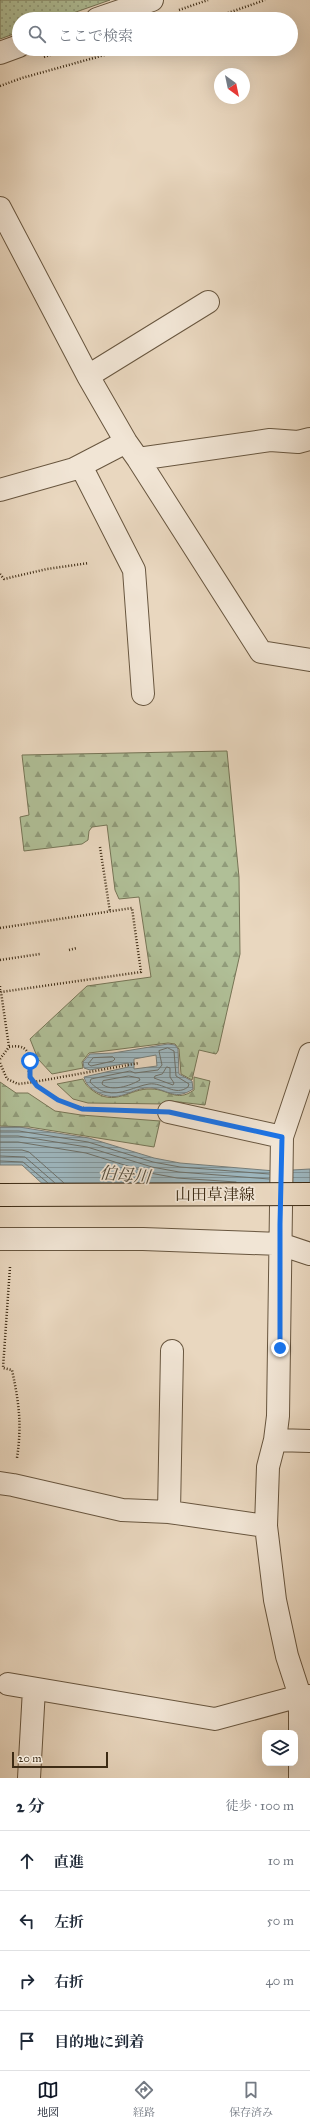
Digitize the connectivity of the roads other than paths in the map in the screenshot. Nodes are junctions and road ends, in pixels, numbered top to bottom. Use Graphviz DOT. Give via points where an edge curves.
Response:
graph roads {
  1 [pos="152,0"];
  2 [pos="117,12"];
  3 [pos="12,49"];
  4 [pos="0,53"];
  5 [pos="0,208"];
  6 [pos="208,302"];
  7 [pos="88,376"];
  8 [pos="310,439"];
  9 [pos="132,450"];
  10 [pos="81,466"];
  11 [pos="0,490"];
  12 [pos="310,660"];
  13 [pos="143,694"];
  14 [pos="310,1054"];
  15 [pos="169,1112"];
  16 [pos="282,1137"];
  17 [pos="310,1194"];
  18 [pos="0,1195"];
  19 [pos="6,1239"];
  20 [pos="280,1244"];
  21 [pos="310,1254"];
  22 [pos="172,1351"];
  23 [pos="275,1440"];
  24 [pos="310,1441"];
  25 [pos="7,1484"];
  26 [pos="169,1512"];
  27 [pos="266,1526"];
  28 [pos="8,1684"];
  29 [pos="34,1689"];
  30 [pos="305,1696"];
  31 [pos="29,1778"];
  32 [pos="300,1778"];
  1 -- 2 [label="street"];
  3 -- 4 [label="street"];
  5 -- 7 [label="street"];
  6 -- 7 [label="street"];
  7 -- 9 [label="street"];
  8 -- 9 [label="street" via="298,442 270,440"];
  9 -- 10 [label="street"];
  9 -- 12 [label="street" via="261,652"];
  10 -- 11 [label="street"];
  10 -- 13 [label="street" via="134,570"];
  14 -- 16 [label="street"];
  15 -- 16 [label="street"];
  16 -- 20 [label="street"];
  17 -- 18 [label="main road, 山田草津線, bridge"];
  19 -- 20 [label="street" via="143,1238"];
  20 -- 21 [label="street"];
  20 -- 23 [label="street" via="280,1348"];
  22 -- 26 [label="street"];
  23 -- 24 [label="street"];
  23 -- 27 [label="street" via="268,1467"];
  25 -- 26 [label="street" via="122,1510"];
  26 -- 27 [label="street"];
  27 -- 30 [label="street" via="275,1600 287,1656"];
  28 -- 29 [label="street"];
  29 -- 30 [label="street" via="215,1719"];
  29 -- 31 [label="street"];
  30 -- 32 [label="street"];
}
